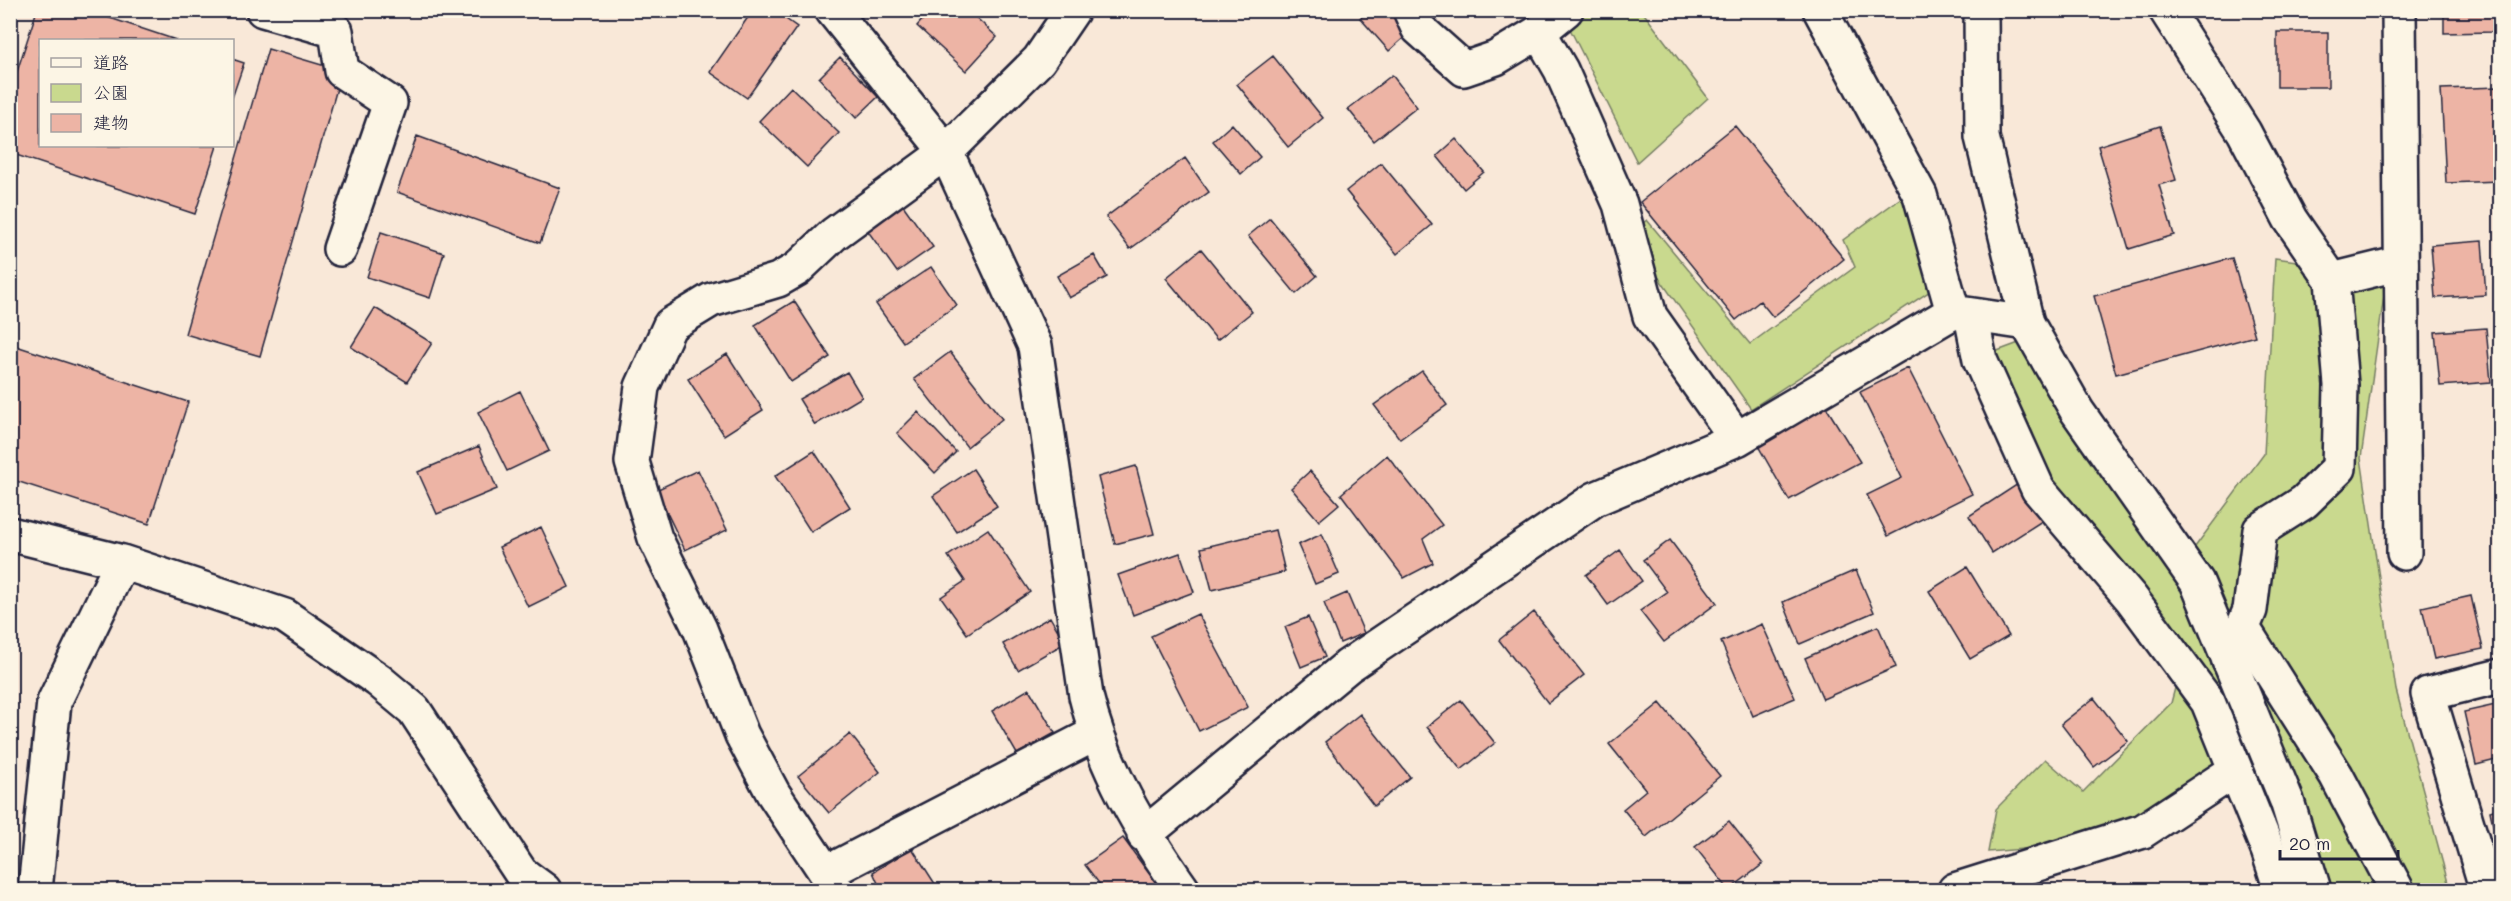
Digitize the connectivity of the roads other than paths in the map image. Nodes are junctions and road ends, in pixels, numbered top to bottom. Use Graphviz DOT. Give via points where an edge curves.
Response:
graph roads {
  1 [pos="263,10"];
  2 [pos="831,10"];
  3 [pos="1073,10"];
  4 [pos="1410,10"];
  5 [pos="1566,10"];
  6 [pos="1820,10"];
  7 [pos="1981,10"];
  8 [pos="2166,10"];
  9 [pos="2398,10"];
  10 [pos="1539,32"];
  11 [pos="946,152"];
  12 [pos="340,249"];
  13 [pos="2401,263"];
  14 [pos="2332,280"];
  15 [pos="1962,314"];
  16 [pos="2027,323"];
  17 [pos="1737,439"];
  18 [pos="10,534"];
  19 [pos="2404,553"];
  20 [pos="122,562"];
  21 [pos="2243,628"];
  22 [pos="2229,661"];
  23 [pos="2500,676"];
  24 [pos="1095,734"];
  25 [pos="2234,771"];
  26 [pos="1144,835"];
  27 [pos="832,882"];
  28 [pos="2500,884"];
  29 [pos="35,891"];
  30 [pos="544,891"];
  31 [pos="1183,891"];
  32 [pos="1955,891"];
  33 [pos="2281,891"];
  34 [pos="2314,891"];
  35 [pos="2397,891"];
  1 -- 12 [label="street" via="336,31 342,71 390,103"];
  2 -- 11 [label="street"];
  3 -- 11 [label="street" via="1039,60"];
  4 -- 10 [label="street" via="1418,28 1464,69 1496,58"];
  5 -- 10 [label="street"];
  6 -- 15 [label="street" via="1920,195"];
  7 -- 16 [label="street" via="1982,137"];
  8 -- 14 [label="street" via="2244,132 2290,219"];
  9 -- 13 [label="street"];
  10 -- 17 [label="street" via="1561,70 1620,204 1650,316"];
  11 -- 24 [label="street" via="1035,346 1086,696"];
  11 -- 27 [label="street" via="834,234 797,269 778,280 711,300 670,325 642,387 632,462 655,538 700,629 742,735 773,793"];
  13 -- 14 [label="street"];
  13 -- 19 [label="street"];
  14 -- 21 [label="street" via="2341,385 2339,468 2304,502 2260,530 2250,610"];
  15 -- 16 [label="street"];
  15 -- 17 [label="street"];
  15 -- 25 [label="street" via="2038,489 2131,598 2208,702"];
  16 -- 22 [label="street" via="2077,411 2197,582"];
  17 -- 26 [label="street" via="1595,499 1348,666"];
  18 -- 20 [label="street"];
  20 -- 29 [label="street" via="54,702"];
  20 -- 30 [label="street" via="285,616 378,680 414,710 521,873"];
  21 -- 22 [label="street"];
  21 -- 35 [label="street" via="2336,775"];
  22 -- 34 [label="street" via="2288,801"];
  23 -- 28 [label="street" via="2428,694 2486,887"];
  24 -- 26 [label="street"];
  24 -- 27 [label="street"];
  25 -- 32 [label="street" via="2143,831"];
  25 -- 33 [label="street"];
  26 -- 31 [label="street"];
}
